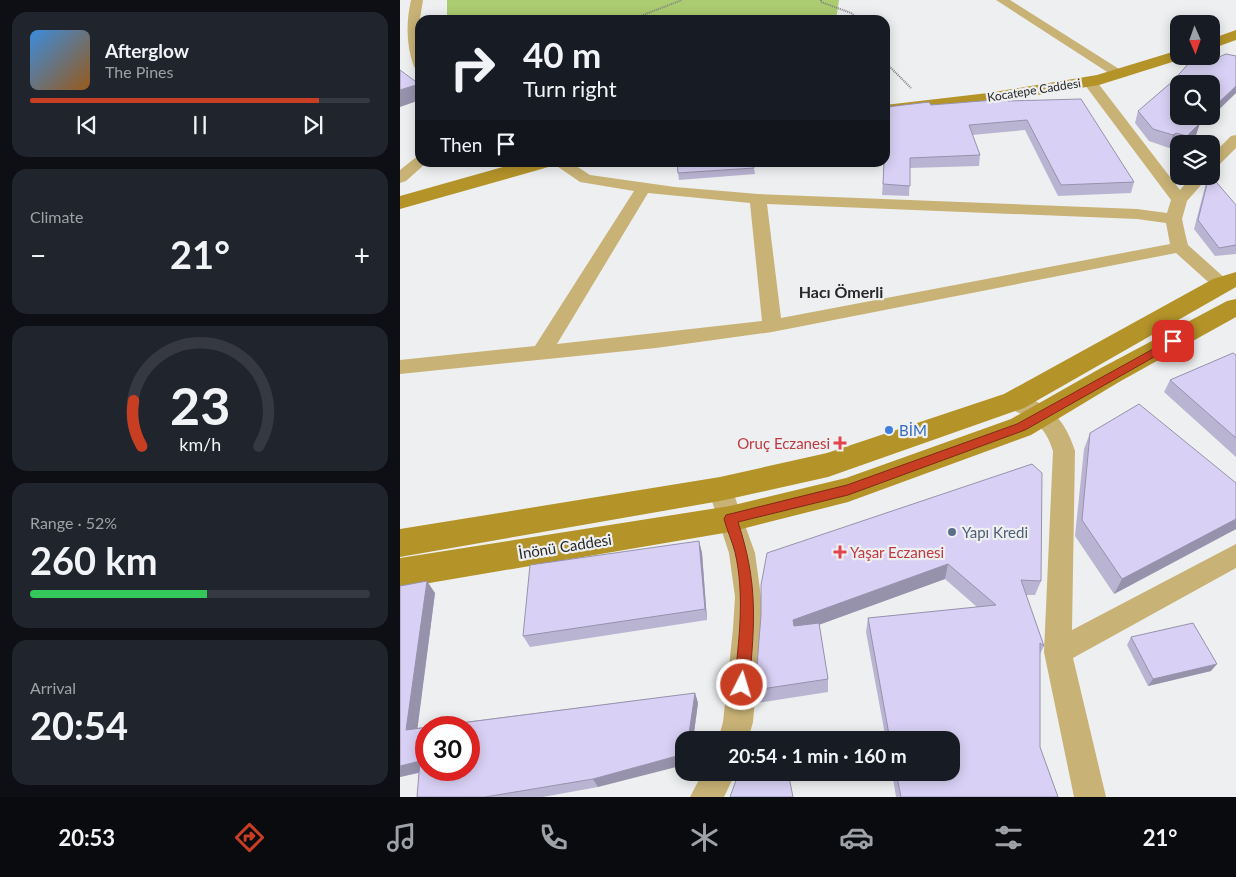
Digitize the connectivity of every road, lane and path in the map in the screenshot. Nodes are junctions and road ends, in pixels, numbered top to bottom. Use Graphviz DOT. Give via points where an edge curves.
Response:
graph roads {
  1 [pos="417,0"];
  2 [pos="682,0"];
  3 [pos="821,0"];
  4 [pos="1002,0"];
  5 [pos="643,15"];
  6 [pos="852,15"];
  7 [pos="1236,36"];
  8 [pos="1220,41"];
  9 [pos="415,53"];
  10 [pos="1170,58"];
  11 [pos="890,67"];
  12 [pos="1120,74"];
  13 [pos="1089,81"];
  14 [pos="929,105"];
  15 [pos="890,109"];
  16 [pos="1236,139"];
  17 [pos="1220,156"];
  18 [pos="415,165"];
  19 [pos="528,167"];
  20 [pos="566,167"];
  21 [pos="400,178"];
  22 [pos="1193,185"];
  23 [pos="644,188"];
  24 [pos="758,199"];
  25 [pos="1179,200"];
  26 [pos="400,203"];
  27 [pos="1174,219"];
  28 [pos="1180,247"];
  29 [pos="1231,290"];
  30 [pos="772,326"];
  31 [pos="542,352"];
  32 [pos="400,367"];
  33 [pos="1014,401"];
  34 [pos="1043,414"];
  35 [pos="720,489"];
  36 [pos="730,519"];
  37 [pos="400,543"];
  38 [pos="1236,555"];
  39 [pos="400,573"];
  40 [pos="1058,652"];
  41 [pos="735,731"];
  42 [pos="716,781"];
  43 [pos="706,797"];
  44 [pos="1090,797"];
  1 -- 9 [label="street" via="414,10"];
  2 -- 5 [label="path"];
  3 -- 6 [label="path"];
  4 -- 12 [label="street"];
  7 -- 8 [label="main road"];
  10 -- 12 [label="main road, Kocatepe Caddesi"];
  11 -- 14 [label="path"];
  12 -- 13 [label="main road, Kocatepe Caddesi"];
  13 -- 14 [label="main road, Kocatepe Caddesi"];
  13 -- 25 [label="street"];
  14 -- 15 [label="main road, Kocatepe Caddesi"];
  16 -- 17 [label="street"];
  18 -- 21 [label="street"];
  19 -- 26 [label="main road"];
  20 -- 23 [label="street" via="586,179"];
  22 -- 25 [label="street"];
  23 -- 24 [label="street"];
  23 -- 31 [label="street"];
  24 -- 27 [label="street" via="1137,214"];
  24 -- 30 [label="street"];
  25 -- 27 [label="street"];
  27 -- 28 [label="street"];
  28 -- 29 [label="street"];
  28 -- 30 [label="street"];
  29 -- 33 [label="main road, İnönü Caddesi"];
  29 -- 34 [label="main road, İnönü Caddesi"];
  30 -- 31 [label="street"];
  31 -- 32 [label="street"];
  33 -- 34 [label="street"];
  33 -- 35 [label="main road, İnönü Caddesi" via="828,465"];
  34 -- 36 [label="main road, İnönü Caddesi" via="1021,427 848,490"];
  34 -- 40 [label="street" via="1059,433 1064,451"];
  35 -- 36 [label="street"];
  35 -- 37 [label="main road, İnönü Caddesi"];
  36 -- 39 [label="main road, İnönü Caddesi"];
  36 -- 41 [label="street" via="742,553 748,597"];
  38 -- 40 [label="street"];
  40 -- 44 [label="street"];
  42 -- 43 [label="street"];
}
